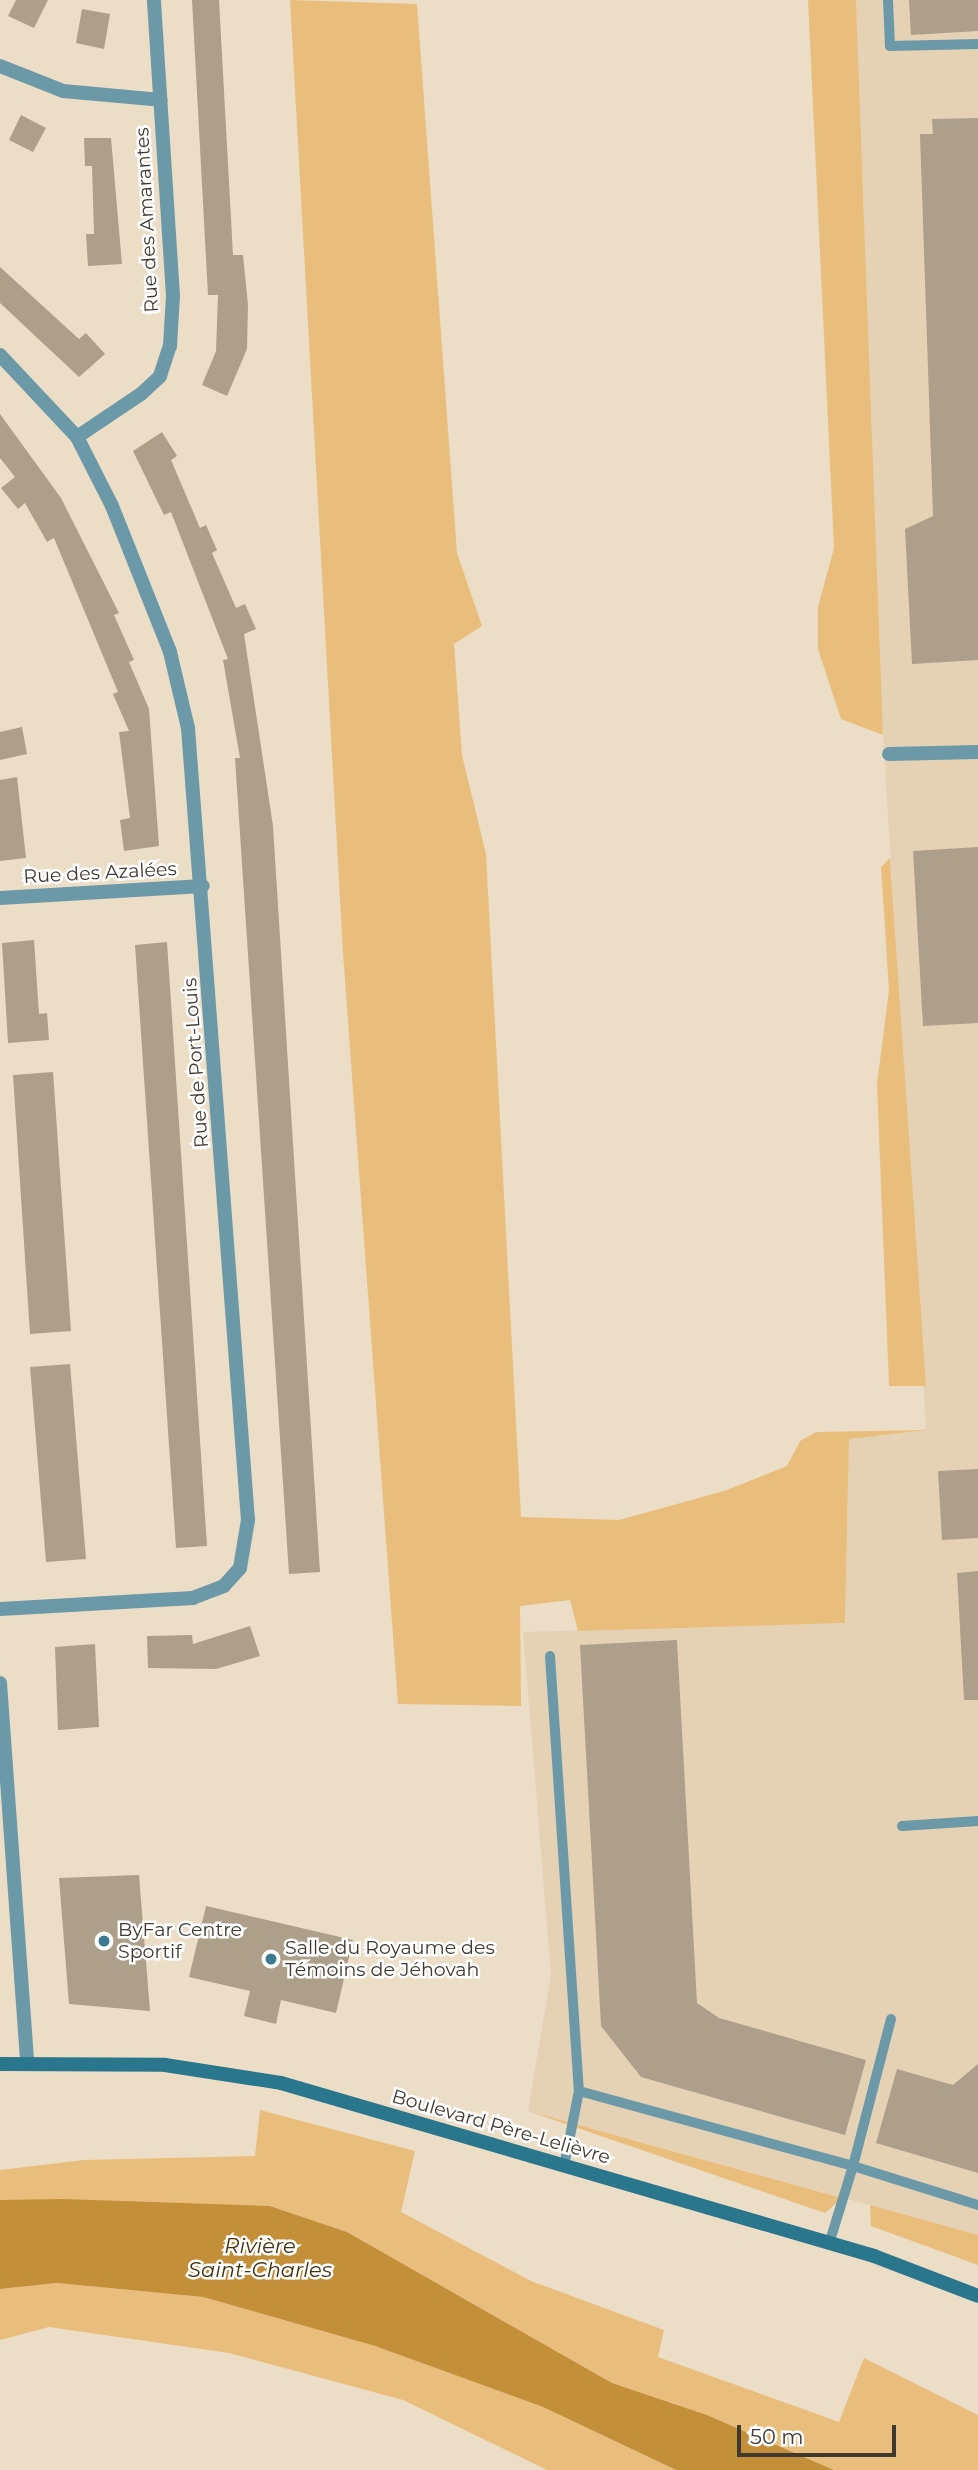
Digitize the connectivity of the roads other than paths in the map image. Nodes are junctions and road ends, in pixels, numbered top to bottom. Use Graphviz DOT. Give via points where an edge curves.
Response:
graph roads {
  1 [pos="154,0"];
  2 [pos="888,0"];
  3 [pos="978,44"];
  4 [pos="0,66"];
  5 [pos="161,100"];
  6 [pos="0,355"];
  7 [pos="77,437"];
  8 [pos="978,752"];
  9 [pos="889,754"];
  10 [pos="203,886"];
  11 [pos="0,898"];
  12 [pos="0,1609"];
  13 [pos="550,1656"];
  14 [pos="0,1683"];
  15 [pos="978,1821"];
  16 [pos="902,1826"];
  17 [pos="891,2020"];
  18 [pos="27,2063"];
  19 [pos="0,2064"];
  20 [pos="579,2091"];
  21 [pos="564,2166"];
  22 [pos="853,2166"];
  23 [pos="978,2205"];
  24 [pos="829,2244"];
  25 [pos="978,2296"];
  1 -- 5 [label="street, Rue des Amarantes"];
  2 -- 3 [label="lane" via="890,46"];
  4 -- 5 [label="street" via="63,91"];
  5 -- 7 [label="street, Rue des Amarantes" via="173,296 170,346 160,376"];
  6 -- 7 [label="street, Rue de Port-Louis"];
  7 -- 10 [label="street, Rue de Port-Louis" via="146,582 170,652 196,782"];
  8 -- 9 [label="street"];
  10 -- 11 [label="street, Rue des Azalées"];
  10 -- 12 [label="street, Rue de Port-Louis" via="246,1547 240,1568 223,1586 193,1598"];
  13 -- 20 [label="lane"];
  14 -- 18 [label="street"];
  15 -- 16 [label="lane"];
  17 -- 22 [label="lane"];
  18 -- 19 [label="main road, Boulevard Père-Lelièvre"];
  18 -- 21 [label="main road, Boulevard Père-Lelièvre" via="165,2065 257,2078"];
  20 -- 21 [label="lane"];
  20 -- 22 [label="lane"];
  21 -- 24 [label="main road, Boulevard Père-Lelièvre"];
  22 -- 23 [label="lane"];
  22 -- 24 [label="lane"];
  24 -- 25 [label="main road, Boulevard Père-Lelièvre"];
}
